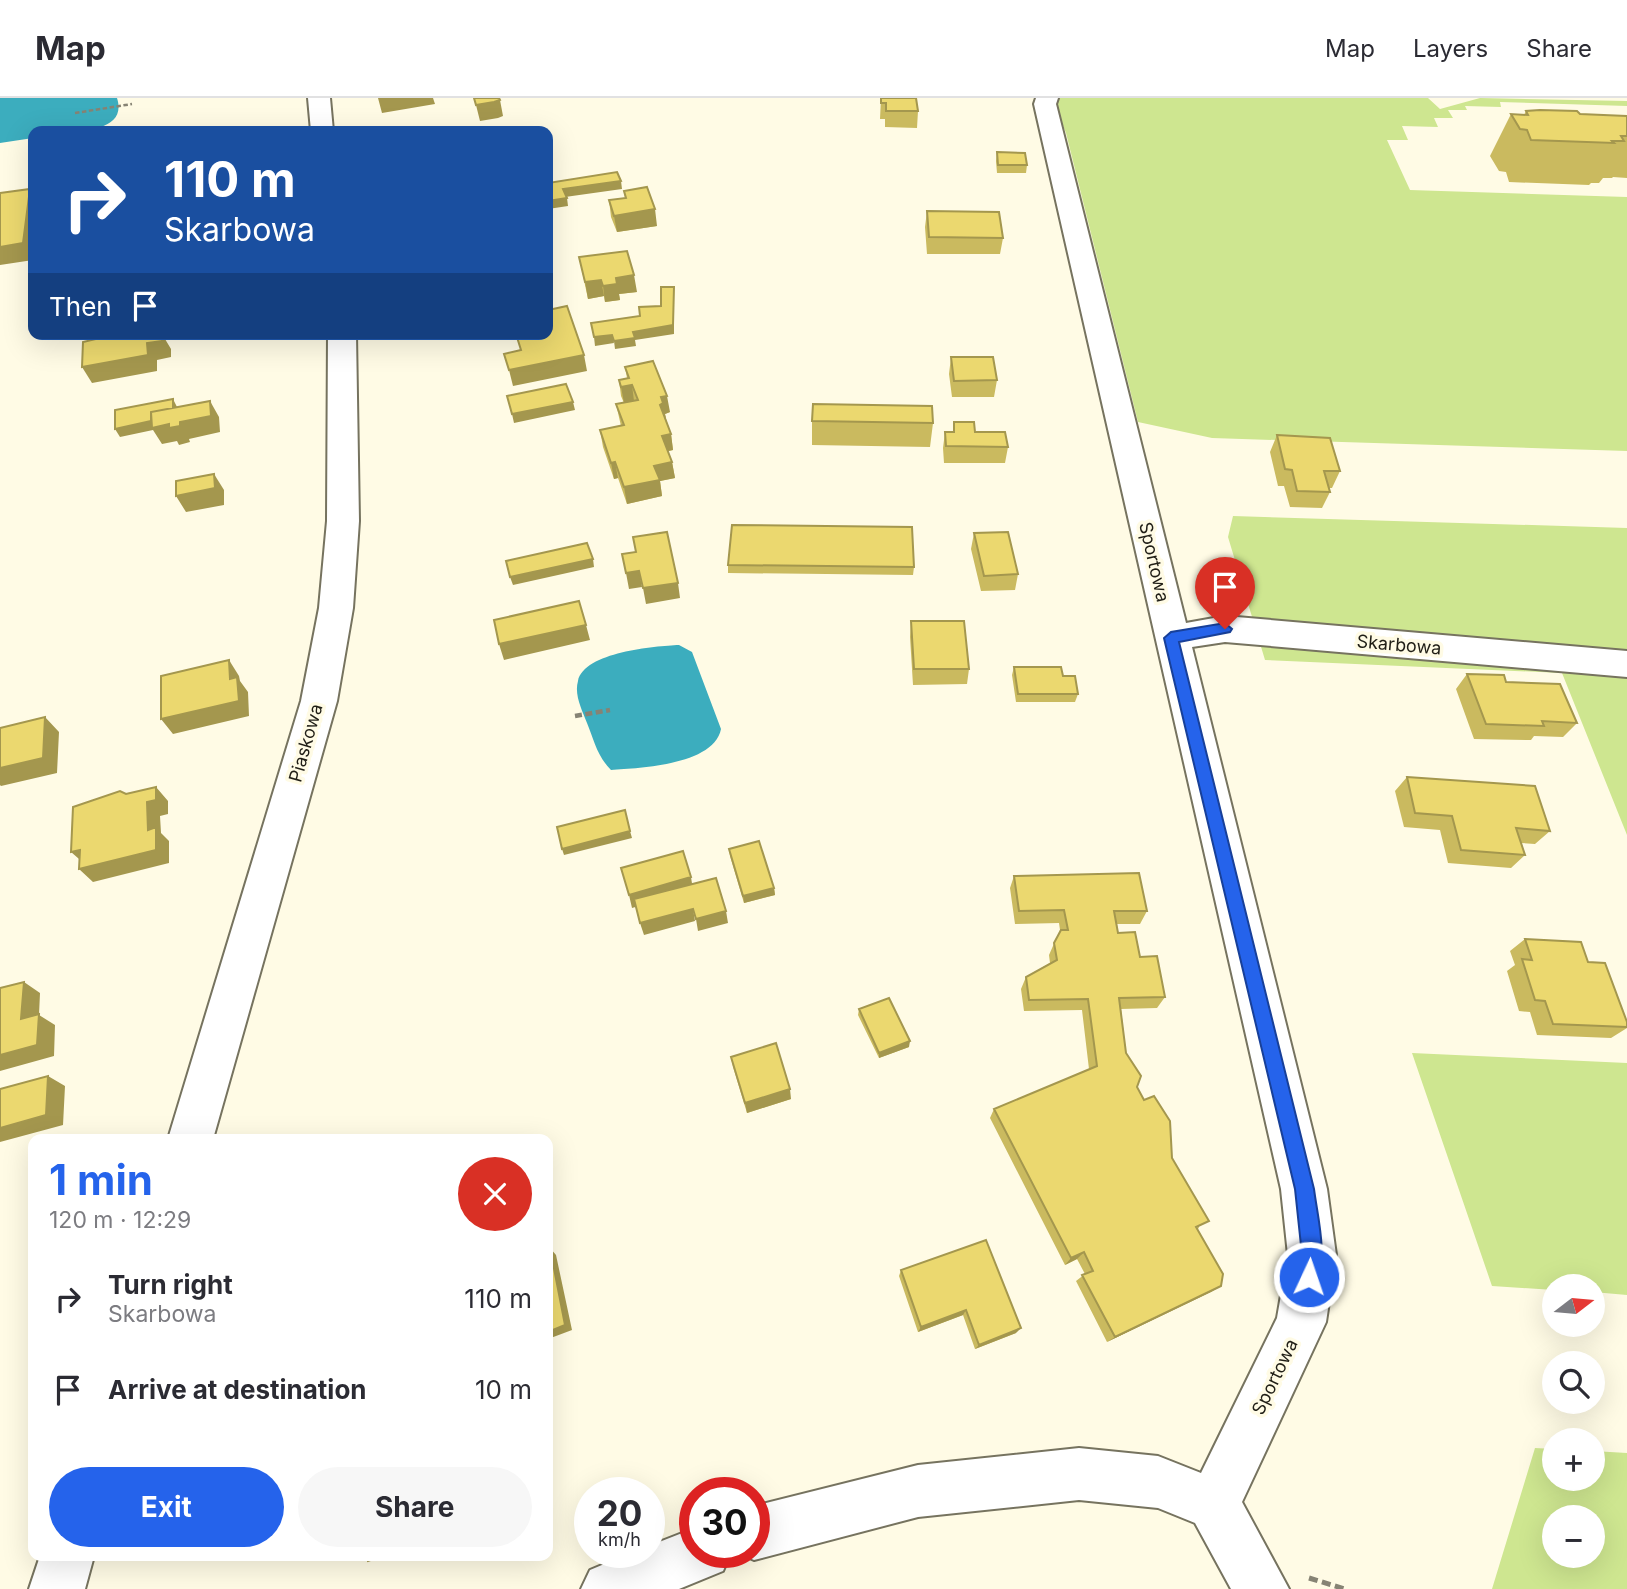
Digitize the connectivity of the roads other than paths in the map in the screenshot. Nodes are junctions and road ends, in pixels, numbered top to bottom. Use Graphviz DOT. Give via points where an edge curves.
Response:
graph roads {
  1 [pos="318,98"];
  2 [pos="1047,98"];
  3 [pos="321,126"];
  4 [pos="342,340"];
  5 [pos="1171,638"];
  6 [pos="1627,664"];
  7 [pos="191,1134"];
  8 [pos="1214,1504"];
  9 [pos="770,1529"];
  10 [pos="65,1561"];
  11 [pos="679,1562"];
  12 [pos="57,1589"];
  13 [pos="609,1589"];
  14 [pos="1261,1589"];
  1 -- 3 [label="street"];
  2 -- 5 [label="street, Sportowa"];
  4 -- 7 [label="street, Piaskowa" via="343,521 336,608 319,701"];
  5 -- 6 [label="street, Skarbowa" via="1225,629"];
  5 -- 8 [label="street, Sportowa" via="1304,1189 1312,1255 1301,1322"];
  8 -- 9 [label="street" via="1158,1482 1079,1474 918,1491"];
  8 -- 14 [label="street"];
  10 -- 12 [label="street"];
  11 -- 13 [label="street"];
}
